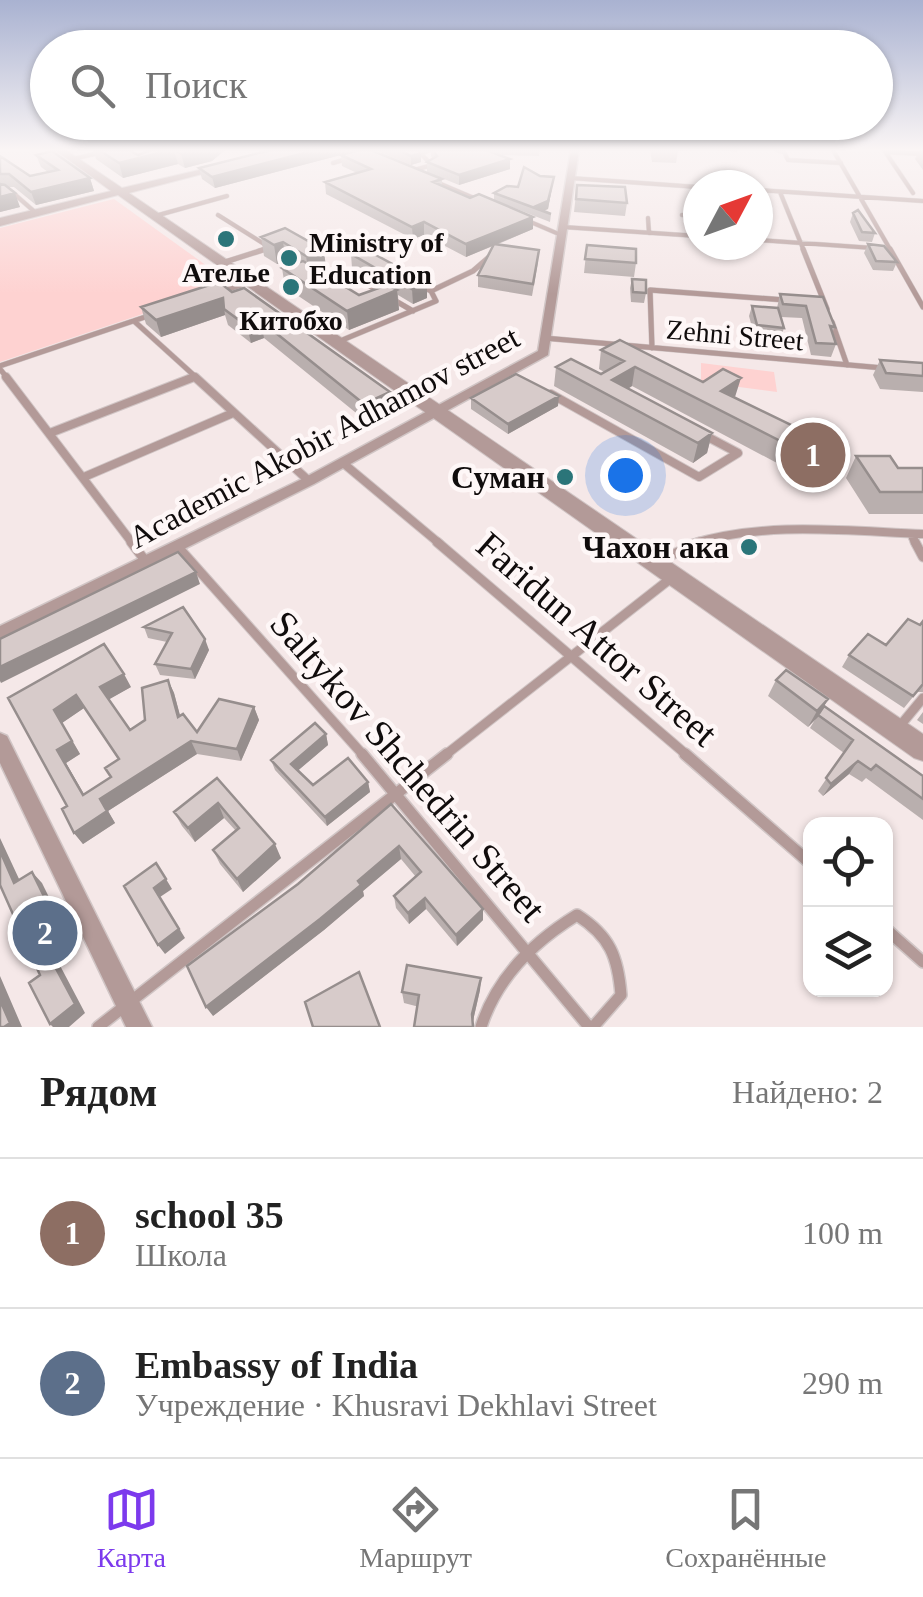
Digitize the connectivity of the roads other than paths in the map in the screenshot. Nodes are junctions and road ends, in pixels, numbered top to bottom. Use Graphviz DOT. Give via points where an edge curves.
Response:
graph roads {
  1 [pos="19,198"];
  2 [pos="96,198"];
  3 [pos="129,198"];
  4 [pos="219,198"];
  5 [pos="474,198"];
  6 [pos="567,198"];
  7 [pos="782,198"];
  8 [pos="860,198"];
  9 [pos="875,198"];
  10 [pos="923,201"];
  11 [pos="495,207"];
  12 [pos="36,213"];
  13 [pos="512,214"];
  14 [pos="218,215"];
  15 [pos="155,216"];
  16 [pos="648,218"];
  17 [pos="0,222"];
  18 [pos="562,231"];
  19 [pos="649,233"];
  20 [pos="683,235"];
  21 [pos="773,241"];
  22 [pos="800,243"];
  23 [pos="280,244"];
  24 [pos="269,248"];
  25 [pos="888,249"];
  26 [pos="488,258"];
  27 [pos="226,262"];
  28 [pos="344,271"];
  29 [pos="253,281"];
  30 [pos="414,282"];
  31 [pos="911,288"];
  32 [pos="923,289"];
  33 [pos="432,291"];
  34 [pos="202,298"];
  35 [pos="786,300"];
  36 [pos="805,301"];
  37 [pos="824,303"];
  38 [pos="923,307"];
  39 [pos="168,310"];
  40 [pos="412,311"];
  41 [pos="134,321"];
  42 [pos="544,338"];
  43 [pos="340,341"];
  44 [pos="652,348"];
  45 [pos="848,364"];
  46 [pos="0,368"];
  47 [pos="885,368"];
  48 [pos="512,372"];
  49 [pos="194,377"];
  50 [pos="530,382"];
  51 [pos="546,391"];
  52 [pos="436,412"];
  53 [pos="233,413"];
  54 [pos="694,430"];
  55 [pos="50,433"];
  56 [pos="343,463"];
  57 [pos="84,477"];
  58 [pos="309,481"];
  59 [pos="911,534"];
  60 [pos="923,534"];
  61 [pos="178,547"];
  62 [pos="923,557"];
  63 [pos="147,563"];
  64 [pos="665,570"];
  65 [pos="0,634"];
  66 [pos="572,655"];
  67 [pos="923,698"];
  68 [pos="896,730"];
  69 [pos="0,742"];
  70 [pos="923,749"];
  71 [pos="396,792"];
  72 [pos="803,858"];
  73 [pos="893,935"];
  74 [pos="528,953"];
  75 [pos="923,962"];
  76 [pos="128,1004"];
  77 [pos="98,1027"];
  78 [pos="139,1027"];
  79 [pos="481,1027"];
  80 [pos="591,1027"];
  1 -- 12 [label="lane"];
  2 -- 12 [label="street"];
  3 -- 15 [label="street"];
  4 -- 15 [label="lane"];
  5 -- 11 [label="lane"];
  6 -- 18 [label="street, Academic Akobir Adhamov street"];
  7 -- 22 [label="lane"];
  8 -- 25 [label="lane"];
  9 -- 10 [label="lane"];
  12 -- 17 [label="street"];
  13 -- 18 [label="lane"];
  14 -- 24 [label="lane"];
  15 -- 27 [label="street"];
  16 -- 19 [label="lane"];
  18 -- 19 [label="lane"];
  18 -- 42 [label="street, Academic Akobir Adhamov street"];
  19 -- 20 [label="lane"];
  21 -- 22 [label="lane"];
  22 -- 25 [label="lane"];
  22 -- 37 [label="lane"];
  23 -- 24 [label="lane"];
  24 -- 27 [label="lane"];
  25 -- 31 [label="lane"];
  26 -- 33 [label="lane"];
  27 -- 29 [label="street"];
  28 -- 40 [label="lane"];
  29 -- 34 [label="lane"];
  29 -- 43 [label="street"];
  30 -- 33 [label="lane"];
  31 -- 32 [label="lane"];
  31 -- 38 [label="lane"];
  33 -- 40 [label="lane" via="436,301"];
  35 -- 44 [label="lane" via="650,290"];
  36 -- 37 [label="lane"];
  37 -- 45 [label="lane"];
  39 -- 41 [label="lane"];
  40 -- 43 [label="lane"];
  41 -- 46 [label="lane"];
  41 -- 49 [label="lane"];
  42 -- 44 [label="lane, Zehni Street"];
  42 -- 48 [label="street, Academic Akobir Adhamov street" via="544,353"];
  43 -- 52 [label="street"];
  44 -- 45 [label="lane, Zehni Street"];
  45 -- 47 [label="lane, Zehni Street"];
  46 -- 55 [label="lane"];
  48 -- 50 [label="lane"];
  48 -- 52 [label="street, Academic Akobir Adhamov street"];
  49 -- 53 [label="lane"];
  49 -- 55 [label="lane"];
  51 -- 54 [label="lane" via="700,477 738,453"];
  52 -- 56 [label="street, Academic Akobir Adhamov street"];
  52 -- 64 [label="street"];
  53 -- 57 [label="lane"];
  53 -- 58 [label="lane"];
  55 -- 57 [label="lane"];
  56 -- 58 [label="street, Academic Akobir Adhamov street"];
  56 -- 66 [label="lane, Faridun Attor Street"];
  57 -- 63 [label="lane"];
  58 -- 61 [label="street, Academic Akobir Adhamov street"];
  59 -- 60 [label="lane"];
  59 -- 62 [label="lane"];
  59 -- 64 [label="lane" via="758,531 678,547"];
  61 -- 63 [label="street, Academic Akobir Adhamov street"];
  61 -- 71 [label="lane, Saltykov Shchedrin Street"];
  63 -- 65 [label="street, Academic Akobir Adhamov street"];
  64 -- 66 [label="lane"];
  64 -- 68 [label="street"];
  66 -- 71 [label="lane"];
  66 -- 72 [label="lane, Faridun Attor Street"];
  67 -- 68 [label="lane"];
  68 -- 70 [label="street"];
  69 -- 76 [label="street"];
  71 -- 74 [label="lane, Saltykov Shchedrin Street"];
  71 -- 76 [label="lane"];
  73 -- 75 [label="lane"];
  74 -- 79 [label="lane" via="486,1004"];
  74 -- 80 [label="lane, Saltykov Shchedrin Street"];
  74 -- 80 [label="lane" via="577,916 601,930 618,952 621,995"];
  76 -- 77 [label="lane"];
  76 -- 78 [label="street"];
}
